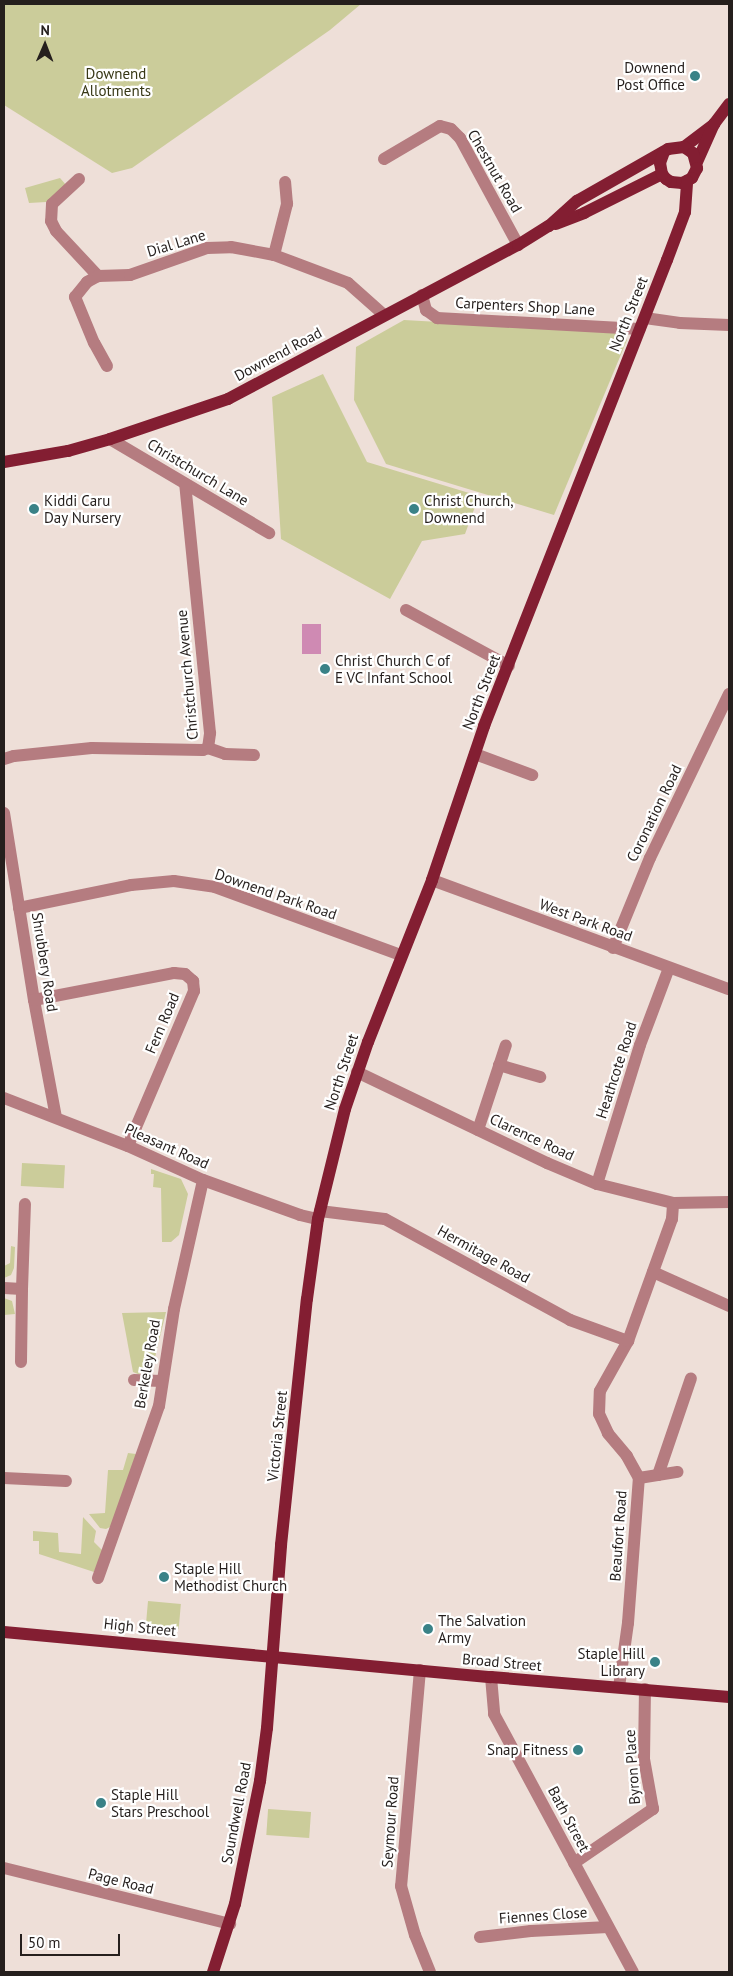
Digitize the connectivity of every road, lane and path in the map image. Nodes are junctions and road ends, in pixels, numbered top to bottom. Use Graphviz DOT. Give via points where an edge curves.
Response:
graph roads {
  1 [pos="729,104"];
  2 [pos="714,124"];
  3 [pos="684,147"];
  4 [pos="664,152"];
  5 [pos="384,159"];
  6 [pos="697,162"];
  7 [pos="662,174"];
  8 [pos="79,179"];
  9 [pos="687,181"];
  10 [pos="285,182"];
  11 [pos="548,226"];
  12 [pos="518,245"];
  13 [pos="274,255"];
  14 [pos="98,276"];
  15 [pos="422,295"];
  16 [pos="384,315"];
  17 [pos="643,323"];
  18 [pos="729,325"];
  19 [pos="106,366"];
  20 [pos="110,439"];
  21 [pos="4,462"];
  22 [pos="185,484"];
  23 [pos="269,533"];
  24 [pos="406,610"];
  25 [pos="509,666"];
  26 [pos="729,694"];
  27 [pos="208,748"];
  28 [pos="475,754"];
  29 [pos="254,755"];
  30 [pos="4,760"];
  31 [pos="532,774"];
  32 [pos="4,813"];
  33 [pos="432,880"];
  34 [pos="19,908"];
  35 [pos="613,948"];
  36 [pos="401,955"];
  37 [pos="668,968"];
  38 [pos="729,989"];
  39 [pos="34,1000"];
  40 [pos="506,1045"];
  41 [pos="499,1065"];
  42 [pos="357,1072"];
  43 [pos="540,1077"];
  44 [pos="4,1098"];
  45 [pos="56,1117"];
  46 [pos="478,1130"];
  47 [pos="128,1146"];
  48 [pos="203,1180"];
  49 [pos="597,1184"];
  50 [pos="729,1202"];
  51 [pos="673,1203"];
  52 [pos="25,1204"];
  53 [pos="319,1215"];
  54 [pos="653,1272"];
  55 [pos="4,1288"];
  56 [pos="22,1289"];
  57 [pos="729,1306"];
  58 [pos="628,1341"];
  59 [pos="21,1362"];
  60 [pos="691,1378"];
  61 [pos="134,1380"];
  62 [pos="161,1381"];
  63 [pos="678,1472"];
  64 [pos="658,1475"];
  65 [pos="4,1478"];
  66 [pos="639,1478"];
  67 [pos="66,1481"];
  68 [pos="98,1578"];
  69 [pos="4,1632"];
  70 [pos="272,1656"];
  71 [pos="420,1670"];
  72 [pos="491,1678"];
  73 [pos="619,1687"];
  74 [pos="645,1689"];
  75 [pos="729,1696"];
  76 [pos="574,1863"];
  77 [pos="4,1868"];
  78 [pos="230,1924"];
  79 [pos="608,1927"];
  80 [pos="480,1937"];
  81 [pos="214,1972"];
  82 [pos="430,1972"];
  83 [pos="633,1972"];
  1 -- 2 [label="main road"];
  2 -- 3 [label="main road"];
  2 -- 6 [label="main road"];
  3 -- 4 [label="main road" via="673,147"];
  3 -- 6 [label="main road" via="693,153"];
  4 -- 7 [label="main road" via="660,163"];
  4 -- 11 [label="main road, Downend Road" via="577,201"];
  5 -- 12 [label="street, Chestnut Road" via="440,126 452,129 460,138"];
  6 -- 9 [label="main road" via="695,173"];
  7 -- 9 [label="main road" via="671,182"];
  7 -- 11 [label="main road, Downend Road" via="584,213"];
  8 -- 14 [label="street" via="52,204 51,221 56,231"];
  9 -- 17 [label="main road, North Street" via="684,212"];
  10 -- 13 [label="street" via="287,204"];
  11 -- 12 [label="main road, Downend Road"];
  12 -- 15 [label="main road, Downend Road"];
  13 -- 14 [label="street, Dial Lane" via="231,248 206,248 130,275"];
  13 -- 16 [label="street, Dial Lane" via="348,283"];
  14 -- 19 [label="street" via="87,282 76,297"];
  15 -- 16 [label="main road, Downend Road"];
  15 -- 17 [label="street, Carpenters Shop Lane" via="426,310 437,318"];
  16 -- 20 [label="main road, Downend Road" via="228,399"];
  17 -- 18 [label="street, Carpenters Shop Lane"];
  17 -- 25 [label="main road, North Street"];
  20 -- 21 [label="main road, Downend Road" via="68,451"];
  20 -- 22 [label="street, Christchurch Lane"];
  22 -- 23 [label="street, Christchurch Lane"];
  22 -- 27 [label="street, Christchurch Avenue" via="210,733"];
  24 -- 25 [label="street"];
  25 -- 28 [label="main road, North Street"];
  26 -- 35 [label="street, Coronation Road" via="650,858"];
  27 -- 29 [label="street" via="225,754"];
  27 -- 30 [label="street, Christchurch Avenue" via="92,748 14,756"];
  28 -- 31 [label="street" via="520,765"];
  28 -- 33 [label="main road, North Street"];
  32 -- 34 [label="street, Shrubbery Road"];
  33 -- 35 [label="street, West Park Road"];
  33 -- 36 [label="main road, North Street"];
  34 -- 36 [label="street, Downend Park Road" via="130,885 174,881 215,887"];
  34 -- 39 [label="street, Shrubbery Road"];
  35 -- 37 [label="street, West Park Road"];
  36 -- 42 [label="main road, North Street"];
  37 -- 38 [label="street, West Park Road"];
  37 -- 49 [label="street, Heathcote Road" via="640,1045"];
  39 -- 45 [label="street, Shrubbery Road"];
  39 -- 47 [label="street, Fern Road" via="174,974 184,974 193,981 194,991"];
  40 -- 41 [label="street"];
  41 -- 43 [label="street"];
  41 -- 46 [label="street"];
  42 -- 46 [label="street, Clarence Road"];
  42 -- 53 [label="main road, North Street"];
  44 -- 45 [label="street, Pleasant Road"];
  45 -- 47 [label="street, Pleasant Road"];
  46 -- 49 [label="street, Clarence Road"];
  47 -- 48 [label="street, Pleasant Road"];
  48 -- 53 [label="street, Pleasant Road" via="300,1215"];
  48 -- 62 [label="street, Berkeley Road"];
  49 -- 51 [label="street, Clarence Road"];
  50 -- 51 [label="street, Clarence Road"];
  51 -- 54 [label="street, Beaufort Road" via="672,1219"];
  52 -- 56 [label="street"];
  53 -- 58 [label="street, Hermitage Road" via="385,1219 570,1320"];
  53 -- 70 [label="main road, Victoria Street" via="287,1486"];
  54 -- 57 [label="street"];
  54 -- 58 [label="street, Beaufort Road"];
  55 -- 56 [label="street"];
  56 -- 59 [label="street"];
  58 -- 66 [label="street, Beaufort Road" via="600,1391 599,1414"];
  60 -- 64 [label="street"];
  61 -- 62 [label="street"];
  62 -- 68 [label="street, Berkeley Road" via="159,1406"];
  63 -- 64 [label="street"];
  64 -- 66 [label="street"];
  65 -- 67 [label="street"];
  66 -- 73 [label="street, Beaufort Road" via="629,1614"];
  69 -- 70 [label="main road, High Street"];
  70 -- 71 [label="main road, Broad Street"];
  70 -- 78 [label="main road, Soundwell Road" via="260,1781"];
  71 -- 72 [label="main road, Broad Street"];
  71 -- 82 [label="street, Seymour Road" via="402,1886 415,1935"];
  72 -- 73 [label="main road, Broad Street"];
  72 -- 76 [label="street, Bath Street" via="494,1714"];
  73 -- 74 [label="main road, Broad Street"];
  74 -- 75 [label="main road, Broad Street"];
  74 -- 76 [label="street, Byron Place" via="644,1759 653,1809"];
  76 -- 79 [label="street, Bath Street"];
  77 -- 78 [label="street, Page Road"];
  78 -- 81 [label="main road, Soundwell Road"];
  79 -- 80 [label="street, Fiennes Close" via="531,1930"];
  79 -- 83 [label="street, Bath Street"];
}
